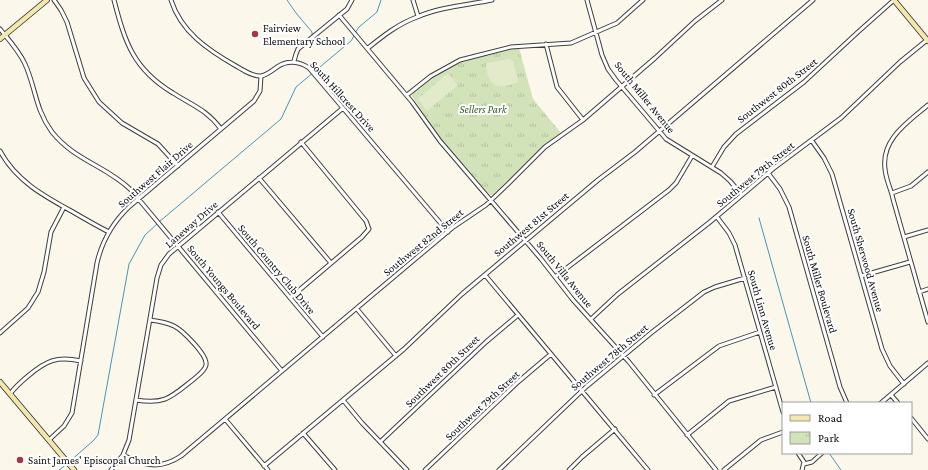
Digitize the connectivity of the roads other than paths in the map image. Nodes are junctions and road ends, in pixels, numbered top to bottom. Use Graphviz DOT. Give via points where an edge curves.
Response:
graph roads {
  1 [pos="47,0"];
  2 [pos="54,0"];
  3 [pos="114,0"];
  4 [pos="171,0"];
  5 [pos="352,0"];
  6 [pos="413,0"];
  7 [pos="492,0"];
  8 [pos="587,0"];
  9 [pos="643,0"];
  10 [pos="722,0"];
  11 [pos="813,0"];
  12 [pos="894,0"];
  13 [pos="339,15"];
  14 [pos="418,16"];
  15 [pos="0,29"];
  16 [pos="596,32"];
  17 [pos="5,35"];
  18 [pos="0,39"];
  19 [pos="927,40"];
  20 [pos="546,44"];
  21 [pos="368,48"];
  22 [pos="294,62"];
  23 [pos="261,76"];
  24 [pos="622,87"];
  25 [pos="407,96"];
  26 [pos="928,105"];
  27 [pos="343,108"];
  28 [pos="583,120"];
  29 [pos="221,129"];
  30 [pos="659,131"];
  31 [pos="812,140"];
  32 [pos="301,142"];
  33 [pos="0,151"];
  34 [pos="692,156"];
  35 [pos="178,166"];
  36 [pos="712,167"];
  37 [pos="928,172"];
  38 [pos="768,174"];
  39 [pos="259,178"];
  40 [pos="892,193"];
  41 [pos="742,195"];
  42 [pos="138,199"];
  43 [pos="491,200"];
  44 [pos="64,207"];
  45 [pos="218,212"];
  46 [pos="717,217"];
  47 [pos="928,230"];
  48 [pos="109,232"];
  49 [pos="448,232"];
  50 [pos="904,237"];
  51 [pos="526,241"];
  52 [pos="178,246"];
  53 [pos="910,262"];
  54 [pos="331,263"];
  55 [pos="485,275"];
  56 [pos="861,276"];
  57 [pos="555,277"];
  58 [pos="745,278"];
  59 [pos="928,289"];
  60 [pos="919,292"];
  61 [pos="290,298"];
  62 [pos="357,309"];
  63 [pos="518,315"];
  64 [pos="591,319"];
  65 [pos="150,320"];
  66 [pos="928,322"];
  67 [pos="760,332"];
  68 [pos="0,333"];
  69 [pos="323,337"];
  70 [pos="551,354"];
  71 [pos="396,356"];
  72 [pos="623,356"];
  73 [pos="81,361"];
  74 [pos="928,363"];
  75 [pos="282,371"];
  76 [pos="0,382"];
  77 [pos="904,384"];
  78 [pos="776,387"];
  79 [pos="582,391"];
  80 [pos="10,394"];
  81 [pos="654,395"];
  82 [pos="891,395"];
  83 [pos="136,400"];
  84 [pos="343,400"];
  85 [pos="847,402"];
  86 [pos="882,402"];
  87 [pos="897,402"];
  88 [pos="782,408"];
  89 [pos="225,419"];
  90 [pos="912,419"];
  91 [pos="615,429"];
  92 [pos="782,432"];
  93 [pos="304,433"];
  94 [pos="687,435"];
  95 [pos="928,439"];
  96 [pos="49,440"];
  97 [pos="380,442"];
  98 [pos="799,454"];
  99 [pos="821,454"];
  100 [pos="123,455"];
  101 [pos="804,464"];
  102 [pos="264,466"];
  103 [pos="74,470"];
  104 [pos="110,470"];
  105 [pos="268,470"];
  106 [pos="335,470"];
  107 [pos="407,470"];
  108 [pos="426,470"];
  109 [pos="499,470"];
  110 [pos="569,470"];
  111 [pos="647,470"];
  112 [pos="716,470"];
  113 [pos="724,470"];
  114 [pos="802,470"];
  1 -- 17 [label="main road"];
  2 -- 35 [label="street" via="67,22 84,78 99,102 122,123 158,144"];
  3 -- 29 [label="street" via="126,40 144,70 161,85 205,112"];
  4 -- 23 [label="street" via="184,25 199,42 243,70"];
  5 -- 13 [label="street" via="347,9"];
  6 -- 14 [label="street"];
  7 -- 14 [label="street"];
  8 -- 16 [label="street, South Miller Avenue"];
  9 -- 16 [label="street" via="620,21"];
  10 -- 24 [label="street, Southwest 82nd Street"];
  11 -- 30 [label="street, Southwest 81st Street"];
  12 -- 19 [label="main road"];
  12 -- 36 [label="street, Southwest 80th Street" via="801,85 736,134 724,147"];
  13 -- 21 [label="street, South Villa Avenue"];
  13 -- 22 [label="street" via="301,47"];
  14 -- 21 [label="street" via="390,30"];
  15 -- 17 [label="street, South Youngs Boulevard"];
  16 -- 20 [label="street" via="571,42"];
  16 -- 24 [label="street, South Miller Avenue" via="605,63"];
  17 -- 18 [label="main road"];
  17 -- 42 [label="street, South Youngs Boulevard" via="20,53 40,110 57,138 78,156 123,183"];
  19 -- 31 [label="street, Southwest 79th Street" via="841,118"];
  20 -- 25 [label="street" via="512,47 466,58 434,73"];
  20 -- 28 [label="street" via="557,87"];
  21 -- 25 [label="street, South Villa Avenue"];
  22 -- 23 [label="street, South Hillcrest Drive" via="280,65"];
  22 -- 27 [label="street, South Hillcrest Drive" via="302,64 316,75"];
  23 -- 29 [label="street, Southwest Flair Drive" via="257,98"];
  24 -- 28 [label="street, Southwest 82nd Street"];
  24 -- 30 [label="street, South Miller Avenue"];
  25 -- 43 [label="street, South Villa Avenue" via="440,142"];
  26 -- 40 [label="street" via="896,133 888,146 884,165"];
  27 -- 32 [label="street, Laneway Drive"];
  27 -- 49 [label="street, South Hillcrest Drive"];
  28 -- 43 [label="street, Southwest 82nd Street" via="545,147"];
  29 -- 35 [label="street, Southwest Flair Drive"];
  30 -- 34 [label="street, South Miller Avenue" via="671,143"];
  30 -- 51 [label="street, Southwest 81st Street"];
  31 -- 38 [label="street, Southwest 79th Street"];
  31 -- 56 [label="street, South Sherwood Avenue" via="832,174"];
  32 -- 39 [label="street, Laneway Drive"];
  32 -- 54 [label="street" via="369,226 365,235"];
  33 -- 44 [label="street" via="25,183"];
  34 -- 36 [label="street, South Miller Avenue"];
  34 -- 57 [label="street" via="669,190"];
  35 -- 42 [label="street, Southwest Flair Drive"];
  36 -- 41 [label="street, South Miller Avenue" via="730,180"];
  37 -- 40 [label="street" via="910,186"];
  38 -- 41 [label="street, Southwest 79th Street"];
  38 -- 85 [label="street, South Miller Boulevard" via="782,192 789,207 840,387"];
  39 -- 45 [label="street, Laneway Drive"];
  39 -- 54 [label="street"];
  40 -- 50 [label="street"];
  41 -- 46 [label="street, Southwest 79th Street"];
  42 -- 48 [label="street, Southwest Flair Drive" via="120,216"];
  42 -- 52 [label="street, South Youngs Boulevard"];
  43 -- 49 [label="street, Southwest 82nd Street"];
  43 -- 51 [label="street, South Villa Avenue"];
  44 -- 48 [label="street"];
  44 -- 68 [label="street" via="51,232 38,292 28,308"];
  45 -- 52 [label="street, Laneway Drive"];
  45 -- 61 [label="street, South Country Club Drive"];
  46 -- 58 [label="street, South Linn Avenue" via="734,241"];
  46 -- 64 [label="street, Southwest 79th Street" via="618,294"];
  47 -- 50 [label="street"];
  48 -- 73 [label="street, Southwest Flair Drive" via="97,263"];
  49 -- 62 [label="street, Southwest 82nd Street"];
  50 -- 53 [label="street"];
  51 -- 55 [label="street, Southwest 81st Street"];
  51 -- 57 [label="street, South Villa Avenue"];
  52 -- 65 [label="street, Laneway Drive" via="166,257 159,269"];
  52 -- 75 [label="street, South Youngs Boulevard"];
  53 -- 56 [label="street"];
  53 -- 60 [label="street"];
  54 -- 61 [label="street"];
  55 -- 63 [label="street"];
  55 -- 71 [label="street, Southwest 81st Street"];
  56 -- 77 [label="street, South Sherwood Avenue" via="882,349 890,366"];
  57 -- 64 [label="street, South Villa Avenue"];
  58 -- 67 [label="street, South Linn Avenue"];
  58 -- 72 [label="street, Southwest 78th Street" via="704,292"];
  59 -- 60 [label="street"];
  60 -- 66 [label="street"];
  61 -- 69 [label="street, South Country Club Drive"];
  62 -- 69 [label="street, Southwest 82nd Street"];
  62 -- 71 [label="street"];
  63 -- 70 [label="street"];
  63 -- 97 [label="street, Southwest 80th Street"];
  64 -- 72 [label="street, South Villa Avenue"];
  65 -- 83 [label="street, Laneway Drive"];
  65 -- 83 [label="street" via="179,329 203,356 206,366 201,373 169,398 155,402"];
  67 -- 78 [label="street, South Linn Avenue"];
  67 -- 81 [label="street" via="719,346"];
  69 -- 75 [label="street, Southwest 82nd Street"];
  70 -- 79 [label="street"];
  70 -- 108 [label="street, Southwest 79th Street"];
  71 -- 84 [label="street, Southwest 81st Street"];
  72 -- 79 [label="street, Southwest 78th Street"];
  72 -- 81 [label="street, South Villa Avenue"];
  73 -- 80 [label="street" via="63,358 48,361"];
  73 -- 96 [label="street, Southwest Flair Drive" via="71,416"];
  74 -- 77 [label="street"];
  75 -- 89 [label="street, Southwest 82nd Street"];
  76 -- 80 [label="main road"];
  77 -- 82 [label="street"];
  78 -- 88 [label="street, South Linn Avenue"];
  78 -- 94 [label="street" via="729,401"];
  79 -- 91 [label="street"];
  79 -- 109 [label="street, Southwest 78th Street"];
  80 -- 96 [label="main road"];
  81 -- 94 [label="street, South Villa Avenue"];
  82 -- 86 [label="street"];
  82 -- 87 [label="street"];
  83 -- 100 [label="street, Laneway Drive" via="129,440"];
  84 -- 93 [label="street, Southwest 81st Street"];
  84 -- 97 [label="street"];
  89 -- 100 [label="street, Southwest 82nd Street" via="169,463 160,466 146,465"];
  89 -- 102 [label="street"];
  90 -- 95 [label="street"];
  91 -- 110 [label="street"];
  91 -- 111 [label="street"];
  92 -- 113 [label="street" via="761,440"];
  93 -- 102 [label="street, Southwest 81st Street"];
  93 -- 106 [label="street"];
  94 -- 112 [label="street, South Villa Avenue"];
  96 -- 103 [label="main road"];
  97 -- 107 [label="street"];
  98 -- 101 [label="street"];
  99 -- 101 [label="street" via="812,462"];
  100 -- 104 [label="street, Laneway Drive"];
  101 -- 114 [label="street"];
  102 -- 105 [label="street"];
}
